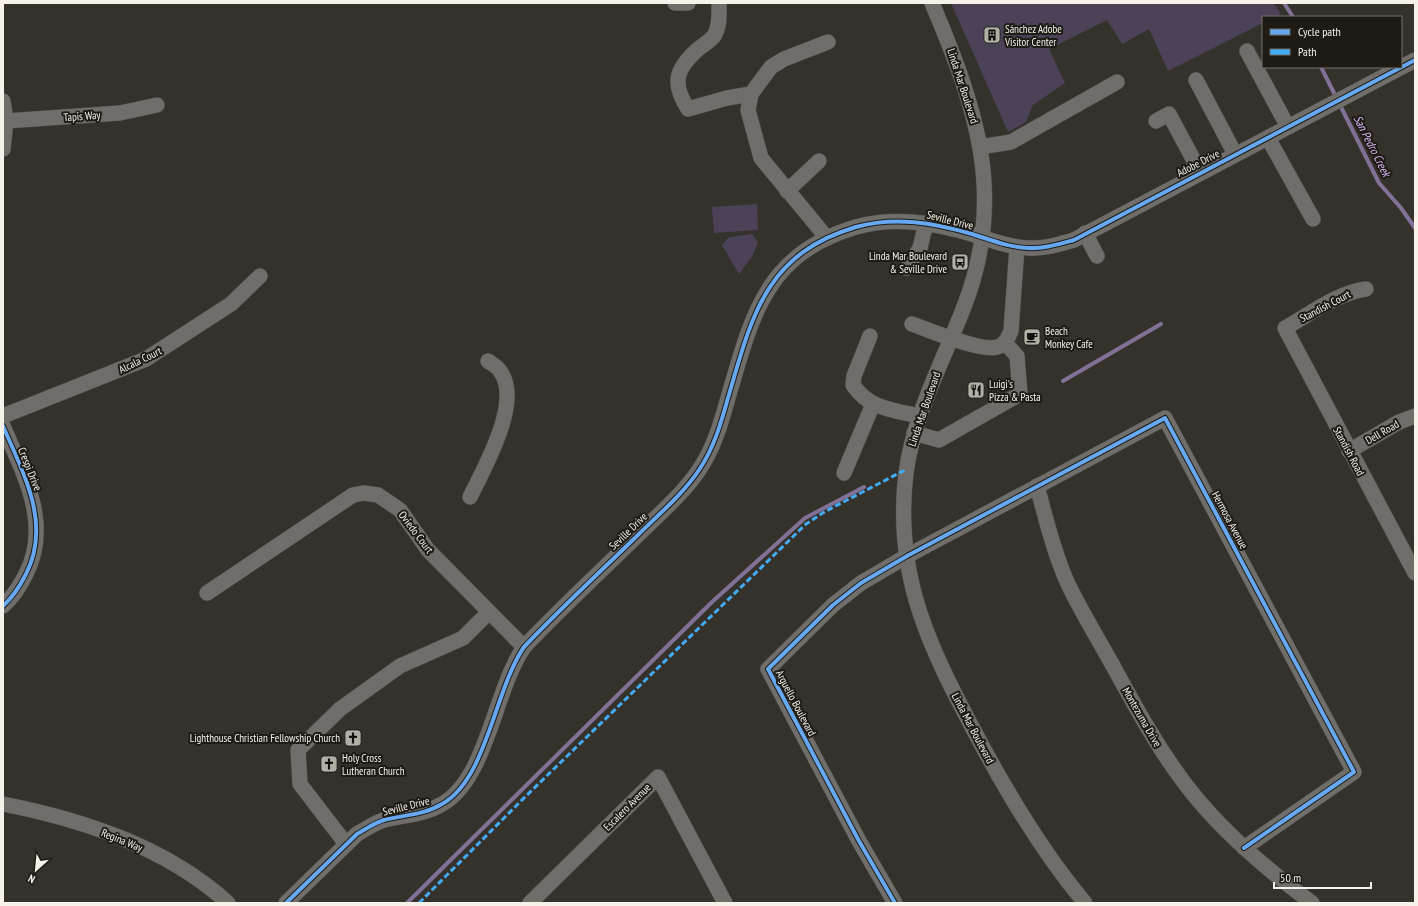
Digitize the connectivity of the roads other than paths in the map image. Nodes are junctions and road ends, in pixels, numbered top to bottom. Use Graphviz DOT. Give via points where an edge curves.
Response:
graph roads {
  1 [pos="675,3"];
  2 [pos="688,3"];
  3 [pos="719,3"];
  4 [pos="932,3"];
  5 [pos="828,42"];
  6 [pos="1247,51"];
  7 [pos="1415,60"];
  8 [pos="1402,67"];
  9 [pos="1400,68"];
  10 [pos="1196,80"];
  11 [pos="1117,82"];
  12 [pos="751,94"];
  13 [pos="3,101"];
  14 [pos="157,106"];
  15 [pos="6,121"];
  16 [pos="1156,121"];
  17 [pos="1288,127"];
  18 [pos="1268,138"];
  19 [pos="980,147"];
  20 [pos="3,148"];
  21 [pos="1235,154"];
  22 [pos="819,161"];
  23 [pos="1200,172"];
  24 [pos="788,191"];
  25 [pos="1313,219"];
  26 [pos="926,223"];
  27 [pos="1085,233"];
  28 [pos="981,237"];
  29 [pos="827,238"];
  30 [pos="1017,247"];
  31 [pos="1097,256"];
  32 [pos="907,268"];
  33 [pos="260,276"];
  34 [pos="1366,290"];
  35 [pos="912,324"];
  36 [pos="1285,328"];
  37 [pos="870,336"];
  38 [pos="950,338"];
  39 [pos="1005,343"];
  40 [pos="488,361"];
  41 [pos="873,404"];
  42 [pos="3,416"];
  43 [pos="919,416"];
  44 [pos="1415,416"];
  45 [pos="3,426"];
  46 [pos="914,433"];
  47 [pos="1349,451"];
  48 [pos="844,473"];
  49 [pos="1037,486"];
  50 [pos="470,497"];
  51 [pos="907,556"];
  52 [pos="1415,573"];
  53 [pos="207,593"];
  54 [pos="3,606"];
  55 [pos="489,612"];
  56 [pos="524,647"];
  57 [pos="3,804"];
  58 [pos="346,844"];
  59 [pos="1244,848"];
  60 [pos="228,903"];
  61 [pos="286,903"];
  62 [pos="530,903"];
  63 [pos="725,903"];
  64 [pos="895,903"];
  65 [pos="1085,903"];
  66 [pos="1312,903"];
  1 -- 2 [label="street"];
  3 -- 12 [label="street" via="717,29 713,37 686,60 680,69 677,81 679,95 688,109"];
  4 -- 19 [label="street, Linda Mar Boulevard" via="962,75"];
  5 -- 12 [label="street" via="784,59 771,67"];
  6 -- 17 [label="street"];
  7 -- 8 [label="street, Adobe Drive"];
  9 -- 17 [label="street, Adobe Drive"];
  10 -- 21 [label="street"];
  11 -- 19 [label="street" via="1011,142"];
  12 -- 24 [label="street" via="748,110 761,158"];
  13 -- 15 [label="street"];
  14 -- 15 [label="street, Tapis Way" via="120,113"];
  15 -- 20 [label="street"];
  16 -- 23 [label="street" via="1169,114"];
  17 -- 18 [label="street, Adobe Drive"];
  18 -- 21 [label="street, Adobe Drive"];
  18 -- 25 [label="street"];
  19 -- 28 [label="street, Linda Mar Boulevard" via="985,193"];
  21 -- 23 [label="street, Adobe Drive"];
  22 -- 24 [label="street"];
  23 -- 27 [label="street, Adobe Drive"];
  24 -- 29 [label="street"];
  26 -- 28 [label="street, Seville Drive"];
  26 -- 29 [label="street, Seville Drive" via="877,223"];
  26 -- 32 [label="street" via="920,248"];
  27 -- 30 [label="street, Adobe Drive" via="1074,240 1052,246"];
  27 -- 31 [label="street"];
  28 -- 30 [label="street, Adobe Drive"];
  28 -- 38 [label="street, Linda Mar Boulevard" via="973,281"];
  29 -- 56 [label="street, Seville Drive" via="801,253 786,266 763,297 747,331 719,430 699,470 672,502"];
  30 -- 39 [label="street" via="1011,331"];
  33 -- 42 [label="street, Alcala Court" via="230,304 146,359"];
  34 -- 36 [label="street, Standish Court" via="1353,291 1342,296"];
  35 -- 38 [label="street"];
  36 -- 47 [label="street, Standish Road"];
  37 -- 41 [label="street" via="854,376 853,385 860,396"];
  38 -- 39 [label="street" via="983,347 996,348"];
  38 -- 43 [label="street, Linda Mar Boulevard"];
  39 -- 46 [label="street" via="1017,356 1020,394 939,440"];
  40 -- 50 [label="street" via="501,371 507,402 504,422"];
  41 -- 43 [label="street"];
  41 -- 48 [label="street"];
  43 -- 46 [label="street, Linda Mar Boulevard"];
  44 -- 47 [label="street, Dell Road" via="1399,422"];
  45 -- 54 [label="street, Crespi Drive" via="30,489 37,530 30,567 21,585"];
  46 -- 51 [label="street, Linda Mar Boulevard" via="904,500"];
  47 -- 52 [label="street, Standish Road"];
  49 -- 51 [label="street, Hermosa Avenue"];
  49 -- 59 [label="street, Montezuma Drive" via="1056,553 1068,584 1137,709 1161,750 1187,786"];
  49 -- 59 [label="street, Hermosa Avenue" via="1165,418 1354,772"];
  51 -- 64 [label="street, Arguello Boulevard" via="847,593 768,669 859,841"];
  51 -- 65 [label="street, Linda Mar Boulevard" via="918,608 948,682 1020,814"];
  53 -- 55 [label="street, Oviedo Court" via="353,495 364,493 378,495 400,510 428,550"];
  55 -- 56 [label="street, Oviedo Court"];
  55 -- 58 [label="street" via="463,638 400,666 346,704 298,750 300,784"];
  56 -- 58 [label="street, Seville Drive" via="508,675 478,760 464,784 443,804 414,816 383,820 370,826"];
  57 -- 60 [label="street, Regina Way" via="63,818 143,848 190,873"];
  58 -- 61 [label="street, Seville Drive"];
  59 -- 66 [label="street, Montezuma Drive"];
  62 -- 63 [label="street, Escalero Avenue" via="658,777"];
}
